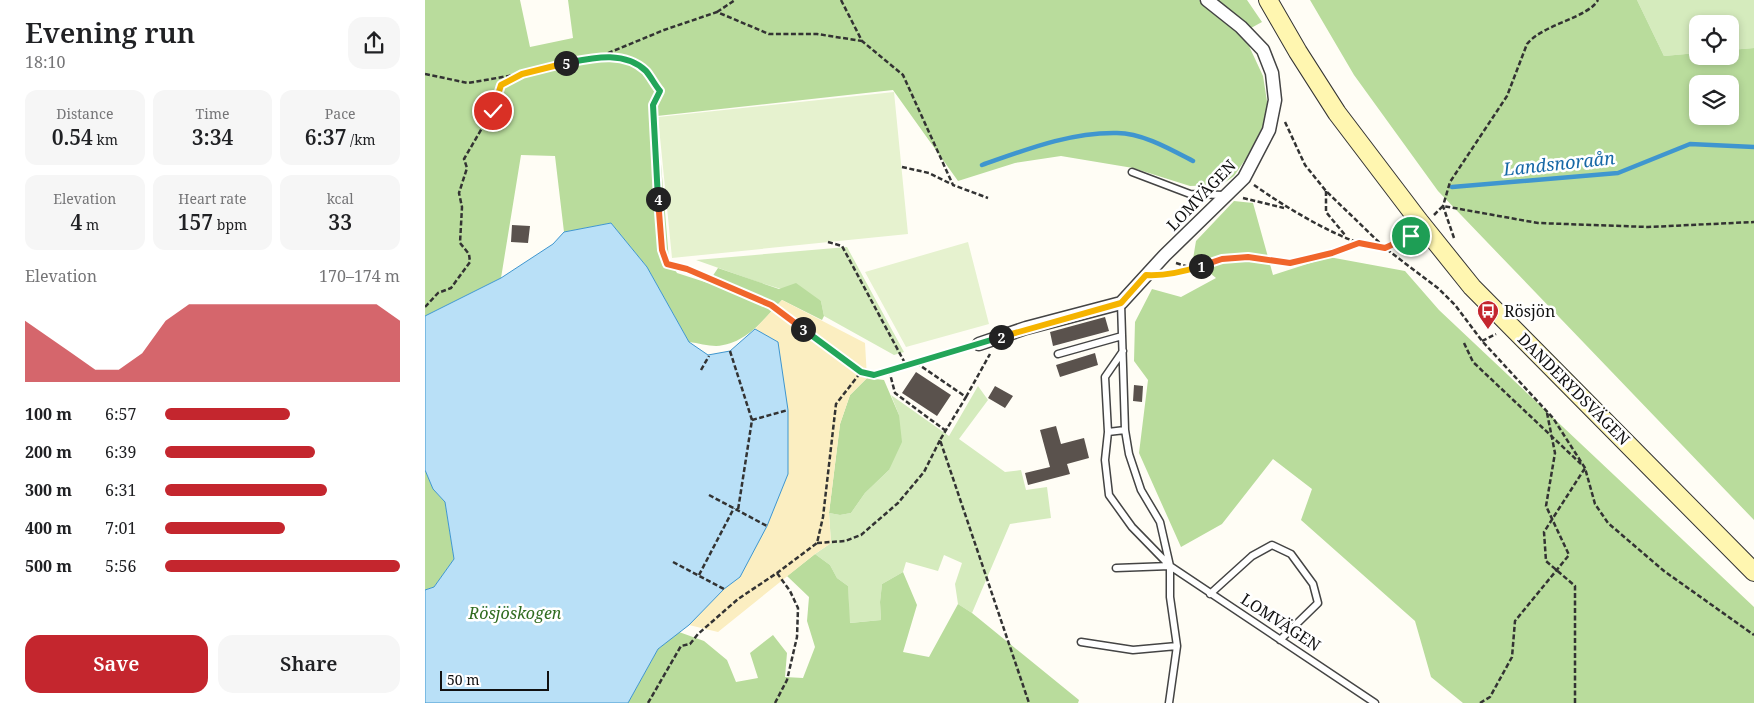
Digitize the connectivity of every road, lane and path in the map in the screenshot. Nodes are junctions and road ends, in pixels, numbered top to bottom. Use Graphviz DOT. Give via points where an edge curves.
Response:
graph roads {
  1 [pos="735,0"];
  2 [pos="841,0"];
  3 [pos="1207,0"];
  4 [pos="1268,0"];
  5 [pos="1598,0"];
  6 [pos="717,12"];
  7 [pos="862,41"];
  8 [pos="599,57"];
  9 [pos="425,74"];
  10 [pos="522,74"];
  11 [pos="1275,100"];
  12 [pos="902,167"];
  13 [pos="1132,172"];
  14 [pos="1244,178"];
  15 [pos="953,185"];
  16 [pos="1326,191"];
  17 [pos="1227,195"];
  18 [pos="988,198"];
  19 [pos="1443,206"];
  20 [pos="1290,209"];
  21 [pos="1434,215"];
  22 [pos="1754,222"];
  23 [pos="1411,236"];
  24 [pos="1347,238"];
  25 [pos="827,242"];
  26 [pos="1359,243"];
  27 [pos="1385,248"];
  28 [pos="1165,255"];
  29 [pos="1194,268"];
  30 [pos="1146,275"];
  31 [pos="1121,303"];
  32 [pos="425,307"];
  33 [pos="1122,336"];
  34 [pos="1000,337"];
  35 [pos="1464,343"];
  36 [pos="979,344"];
  37 [pos="730,351"];
  38 [pos="1123,351"];
  39 [pos="1058,354"];
  40 [pos="709,356"];
  41 [pos="915,362"];
  42 [pos="906,365"];
  43 [pos="701,370"];
  44 [pos="889,370"];
  45 [pos="861,372"];
  46 [pos="966,397"];
  47 [pos="788,410"];
  48 [pos="1547,412"];
  49 [pos="751,420"];
  50 [pos="1125,430"];
  51 [pos="946,431"];
  52 [pos="1108,432"];
  53 [pos="1552,437"];
  54 [pos="940,440"];
  55 [pos="1585,468"];
  56 [pos="709,495"];
  57 [pos="734,508"];
  58 [pos="738,510"];
  59 [pos="1552,520"];
  60 [pos="767,526"];
  61 [pos="817,543"];
  62 [pos="673,562"];
  63 [pos="1170,566"];
  64 [pos="1116,568"];
  65 [pos="1557,570"];
  66 [pos="1754,572"];
  67 [pos="777,573"];
  68 [pos="699,575"];
  69 [pos="724,589"];
  70 [pos="1210,594"];
  71 [pos="1754,635"];
  72 [pos="1279,640"];
  73 [pos="1081,642"];
  74 [pos="1177,646"];
  75 [pos="648,703"];
  76 [pos="775,703"];
  77 [pos="1029,703"];
  78 [pos="1169,703"];
  79 [pos="1375,703"];
  80 [pos="1480,703"];
  81 [pos="1575,703"];
  1 -- 6 [label="path"];
  2 -- 7 [label="path"];
  3 -- 11 [label="street, LOMVÄGEN" via="1241,26 1263,50 1272,73"];
  4 -- 66 [label="main road, DANDERYDSVÄGEN" via="1337,113 1471,287"];
  5 -- 19 [label="path" via="1592,8 1530,39 1507,96 1450,182"];
  6 -- 7 [label="path" via="769,34 817,34"];
  6 -- 8 [label="path"];
  7 -- 15 [label="path" via="903,75"];
  8 -- 10 [label="path"];
  8 -- 45 [label="path" via="631,61 645,71 660,91 653,105 662,250 667,264 687,269 771,305"];
  9 -- 10 [label="path" via="468,82"];
  10 -- 32 [label="path" via="501,85 493,111 464,159 467,168 459,194 463,207 460,243 469,254 470,262 451,288 438,293"];
  11 -- 14 [label="street, LOMVÄGEN" via="1269,130"];
  11 -- 16 [label="path" via="1305,165"];
  12 -- 15 [label="path" via="929,173"];
  13 -- 17 [label="lane" via="1190,194"];
  14 -- 17 [label="street, LOMVÄGEN"];
  14 -- 20 [label="path"];
  15 -- 18 [label="path"];
  16 -- 24 [label="path" via="1326,212"];
  16 -- 27 [label="path"];
  17 -- 20 [label="path"];
  17 -- 28 [label="street, LOMVÄGEN"];
  19 -- 21 [label="path"];
  19 -- 22 [label="path" via="1538,223 1648,227"];
  20 -- 24 [label="path"];
  23 -- 27 [label="path"];
  24 -- 26 [label="path"];
  25 -- 42 [label="path" via="842,246"];
  26 -- 27 [label="path"];
  26 -- 29 [label="path" via="1290,263 1248,257 1222,259"];
  27 -- 48 [label="path" via="1455,305 1482,342"];
  28 -- 29 [label="path"];
  28 -- 30 [label="street, LOMVÄGEN"];
  29 -- 30 [label="path" via="1183,273"];
  30 -- 31 [label="street, LOMVÄGEN"];
  31 -- 33 [label="lane"];
  31 -- 34 [label="street"];
  33 -- 38 [label="lane"];
  33 -- 39 [label="lane"];
  34 -- 36 [label="street"];
  34 -- 46 [label="path"];
  35 -- 53 [label="path" via="1473,362"];
  36 -- 41 [label="path"];
  37 -- 49 [label="path"];
  38 -- 50 [label="lane"];
  38 -- 52 [label="lane, LOMVÄGEN" via="1105,378"];
  40 -- 43 [label="path"];
  41 -- 42 [label="path"];
  41 -- 46 [label="path"];
  42 -- 44 [label="path"];
  44 -- 45 [label="path" via="874,375"];
  44 -- 51 [label="path" via="895,393"];
  45 -- 61 [label="path" via="836,404"];
  46 -- 51 [label="path"];
  47 -- 49 [label="path"];
  48 -- 53 [label="path"];
  48 -- 55 [label="path"];
  49 -- 58 [label="path"];
  50 -- 52 [label="lane"];
  50 -- 63 [label="lane" via="1141,490 1160,522"];
  51 -- 54 [label="path"];
  52 -- 63 [label="lane, LOMVÄGEN" via="1105,460 1109,495 1132,527"];
  53 -- 55 [label="path"];
  53 -- 59 [label="path" via="1555,453 1546,506"];
  54 -- 61 [label="path" via="924,472 898,503 861,535 845,541"];
  54 -- 77 [label="path"];
  55 -- 59 [label="path"];
  55 -- 71 [label="path" via="1595,504 1608,523 1664,571"];
  56 -- 57 [label="path"];
  57 -- 58 [label="path"];
  57 -- 68 [label="path"];
  58 -- 60 [label="path"];
  59 -- 65 [label="path" via="1545,532 1546,561"];
  59 -- 65 [label="path" via="1569,555"];
  61 -- 67 [label="path"];
  62 -- 68 [label="path"];
  63 -- 64 [label="lane"];
  63 -- 70 [label="lane, LOMVÄGEN"];
  63 -- 74 [label="lane" via="1170,597"];
  65 -- 80 [label="path" via="1515,621 1513,656 1490,697"];
  65 -- 81 [label="path" via="1575,586"];
  67 -- 75 [label="path" via="738,599 690,644 681,646"];
  67 -- 76 [label="path" via="798,608 797,637 787,680"];
  68 -- 69 [label="path"];
  70 -- 72 [label="lane, LOMVÄGEN"];
  70 -- 72 [label="lane" via="1252,556 1271,545 1291,554 1313,584 1318,603"];
  72 -- 79 [label="lane, LOMVÄGEN"];
  73 -- 74 [label="lane" via="1133,650"];
  74 -- 78 [label="lane"];
}
